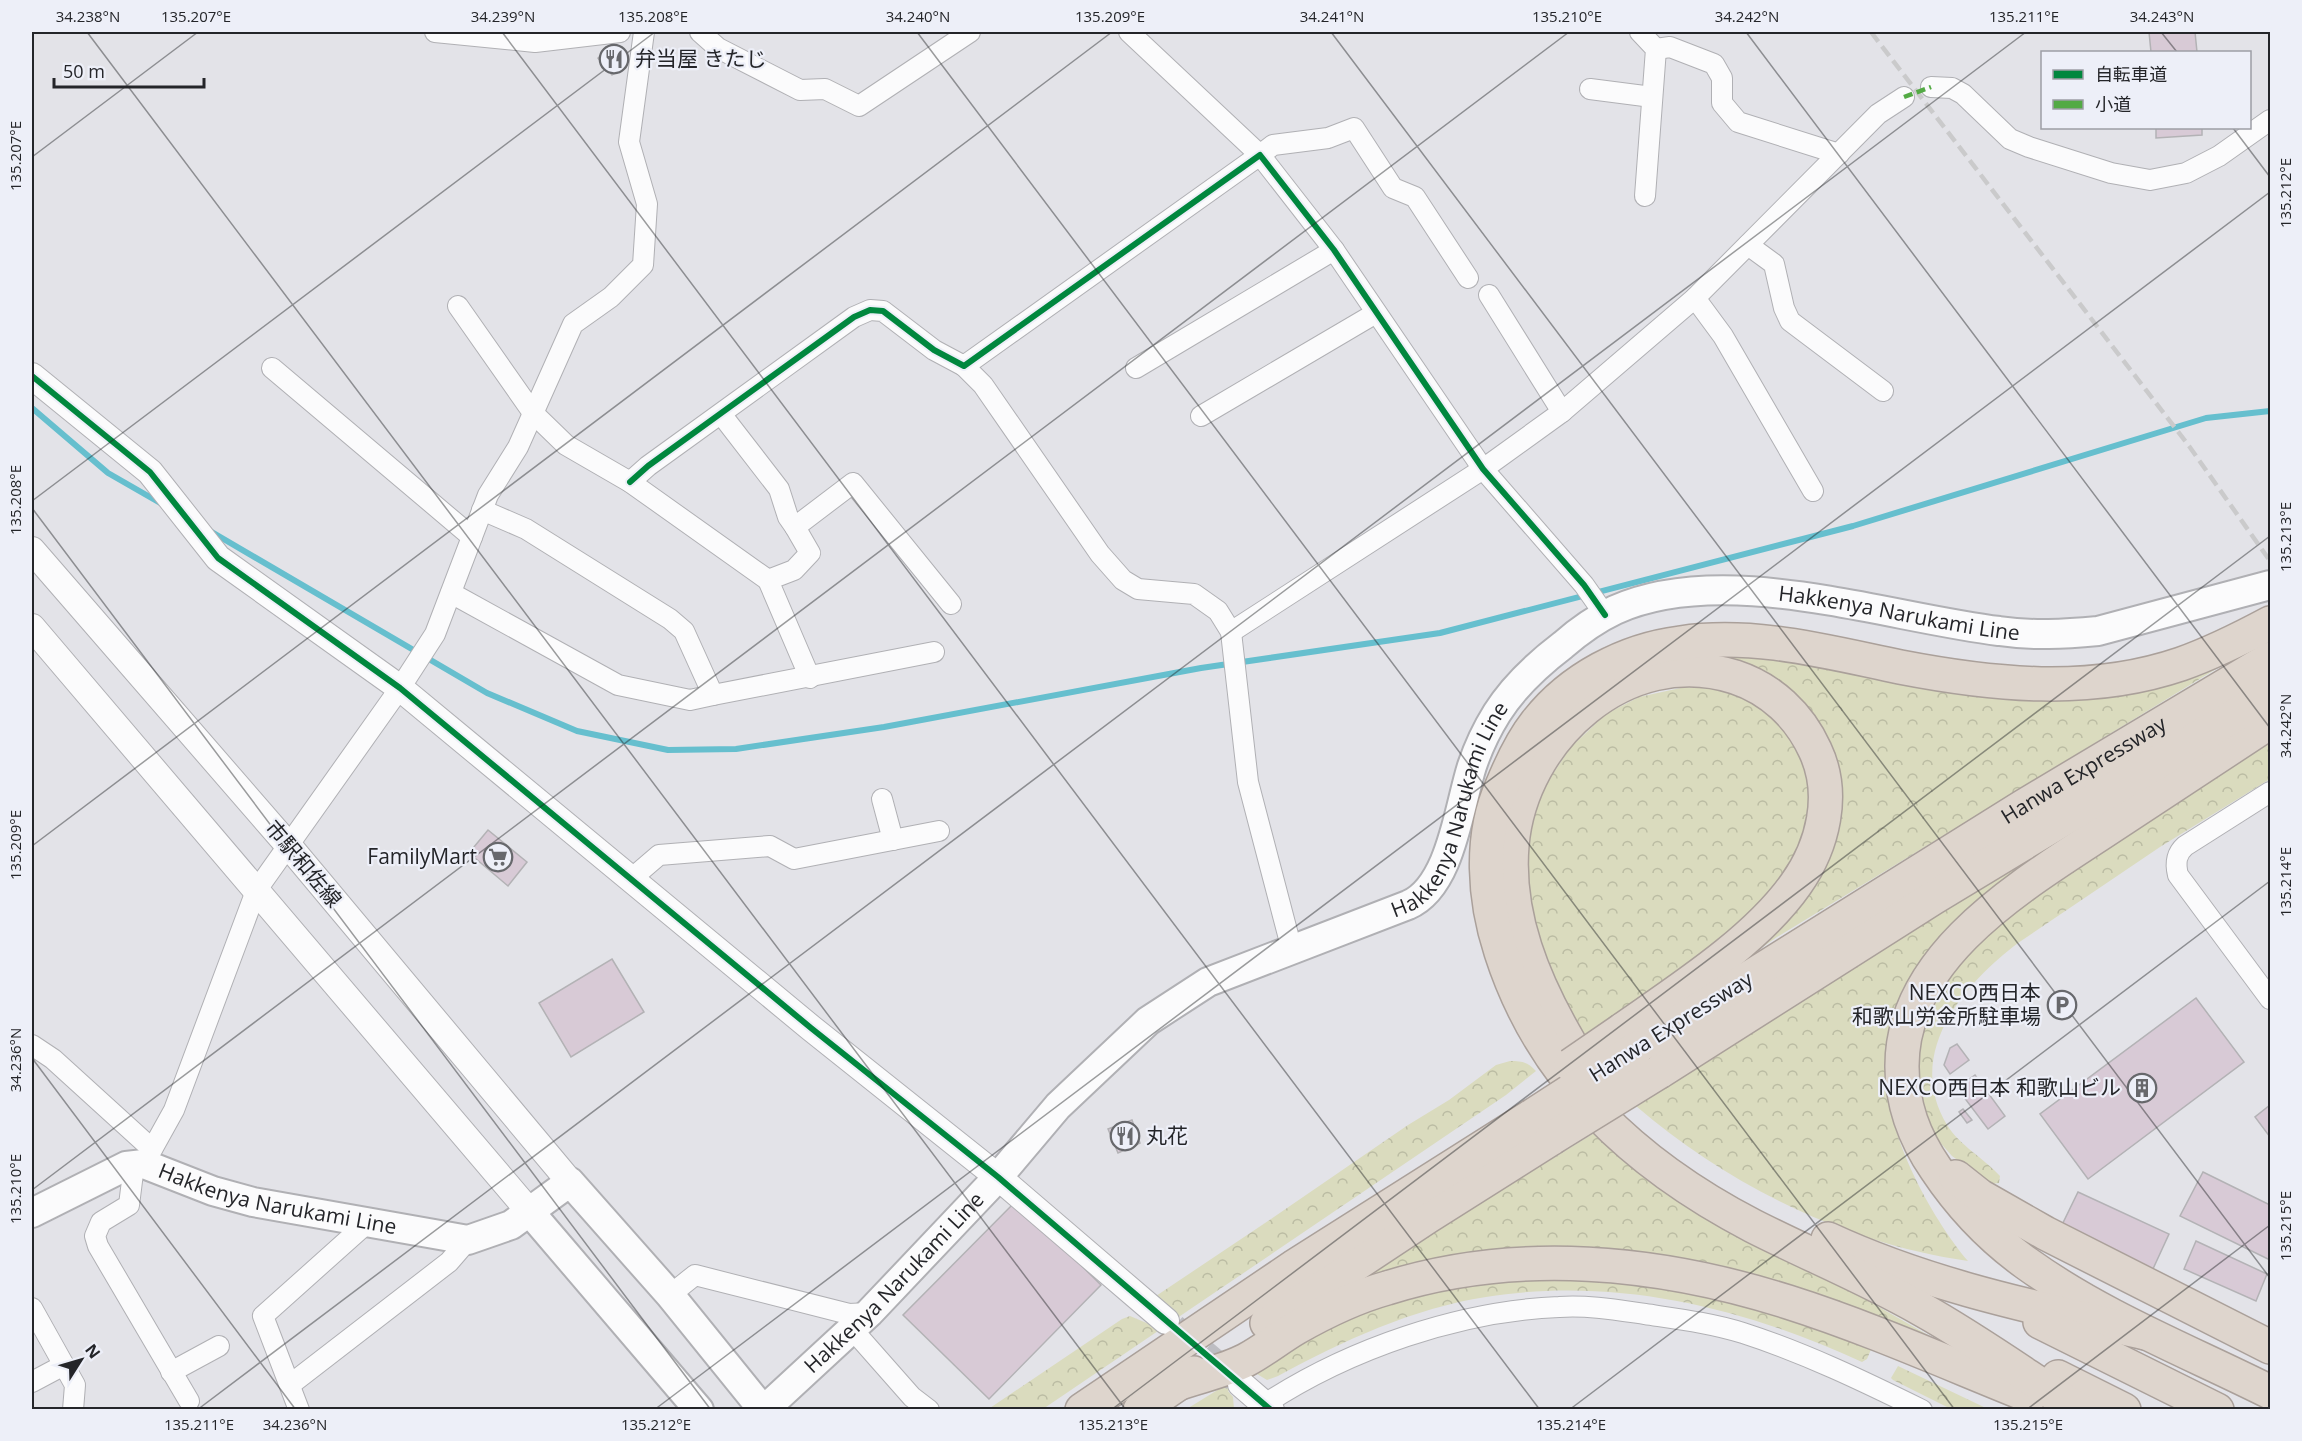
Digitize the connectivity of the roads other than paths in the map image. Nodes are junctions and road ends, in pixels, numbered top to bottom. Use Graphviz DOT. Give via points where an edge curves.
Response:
graph roads {
  1 [pos="435,32"];
  2 [pos="615,32"];
  3 [pos="620,32"];
  4 [pos="644,32"];
  5 [pos="700,32"];
  6 [pos="970,32"];
  7 [pos="1129,32"];
  8 [pos="1640,32"];
  9 [pos="1656,49"];
  10 [pos="1931,87"];
  11 [pos="1590,89"];
  12 [pos="1653,97"];
  13 [pos="1904,97"];
  14 [pos="2271,120"];
  15 [pos="1839,154"];
  16 [pos="1260,155"];
  17 [pos="1645,196"];
  18 [pos="1748,245"];
  19 [pos="1334,250"];
  20 [pos="1468,278"];
  21 [pos="1489,295"];
  22 [pos="1695,298"];
  23 [pos="458,306"];
  24 [pos="1376,313"];
  25 [pos="964,366"];
  26 [pos="272,368"];
  27 [pos="1136,368"];
  28 [pos="32,376"];
  29 [pos="1883,391"];
  30 [pos="1562,412"];
  31 [pos="533,413"];
  32 [pos="721,414"];
  33 [pos="1201,416"];
  34 [pos="1483,469"];
  35 [pos="630,482"];
  36 [pos="1813,491"];
  37 [pos="482,510"];
  38 [pos="795,528"];
  39 [pos="472,537"];
  40 [pos="32,550"];
  41 [pos="768,580"];
  42 [pos="451,593"];
  43 [pos="2266,594"];
  44 [pos="951,604"];
  45 [pos="1601,608"];
  46 [pos="2271,623"];
  47 [pos="32,627"];
  48 [pos="1231,632"];
  49 [pos="934,652"];
  50 [pos="2271,659"];
  51 [pos="810,678"];
  52 [pos="400,688"];
  53 [pos="2271,694"];
  54 [pos="713,695"];
  55 [pos="2245,715"];
  56 [pos="2271,792"];
  57 [pos="882,799"];
  58 [pos="939,831"];
  59 [pos="893,840"];
  60 [pos="288,845"];
  61 [pos="631,879"];
  62 [pos="256,891"];
  63 [pos="1292,950"];
  64 [pos="2271,999"];
  65 [pos="1629,1039"];
  66 [pos="32,1045"];
  67 [pos="1907,1112"];
  68 [pos="1535,1118"];
  69 [pos="143,1159"];
  70 [pos="998,1177"];
  71 [pos="570,1182"];
  72 [pos="529,1211"];
  73 [pos="32,1213"];
  74 [pos="367,1223"];
  75 [pos="468,1240"];
  76 [pos="1978,1294"];
  77 [pos="669,1295"];
  78 [pos="32,1308"];
  79 [pos="1920,1308"];
  80 [pos="861,1321"];
  81 [pos="1167,1321"];
  82 [pos="1859,1328"];
  83 [pos="2145,1333"];
  84 [pos="219,1346"];
  85 [pos="2271,1347"];
  86 [pos="63,1365"];
  87 [pos="171,1372"];
  88 [pos="32,1382"];
  89 [pos="291,1384"];
  90 [pos="1177,1384"];
  91 [pos="2271,1392"];
  92 [pos="189,1401"];
  93 [pos="1257,1402"];
  94 [pos="73,1410"];
  95 [pos="299,1410"];
  96 [pos="699,1410"];
  97 [pos="764,1410"];
  98 [pos="929,1410"];
  99 [pos="1082,1410"];
  100 [pos="1140,1410"];
  101 [pos="1922,1410"];
  102 [pos="2023,1410"];
  103 [pos="2065,1410"];
  104 [pos="2079,1410"];
  105 [pos="2124,1410"];
  106 [pos="2217,1410"];
  1 -- 2 [label="street" via="535,42"];
  2 -- 3 [label="street"];
  4 -- 31 [label="street" via="629,142 647,204 643,265 611,297 573,324"];
  5 -- 6 [label="street" via="718,48 800,90 825,89 860,106"];
  7 -- 16 [label="street"];
  8 -- 9 [label="street"];
  9 -- 12 [label="street"];
  9 -- 15 [label="street" via="1670,47 1714,64 1722,78 1722,103 1737,122"];
  10 -- 14 [label="street" via="1952,88 1963,94 2010,139 2111,173 2150,180 2186,173 2219,156"];
  11 -- 12 [label="street"];
  12 -- 17 [label="street"];
  13 -- 15 [label="street" via="1878,114"];
  15 -- 18 [label="street"];
  16 -- 19 [label="street"];
  16 -- 20 [label="street" via="1273,145 1328,138 1354,128 1393,188 1415,197"];
  16 -- 25 [label="street"];
  18 -- 22 [label="street"];
  18 -- 29 [label="street" via="1774,264 1790,321"];
  19 -- 24 [label="street"];
  19 -- 27 [label="street"];
  21 -- 30 [label="street"];
  22 -- 30 [label="street"];
  22 -- 36 [label="street" via="1723,336"];
  23 -- 31 [label="street"];
  24 -- 33 [label="street"];
  24 -- 34 [label="street"];
  25 -- 32 [label="street" via="934,350 883,311 870,310 854,317"];
  25 -- 48 [label="street" via="983,385 1122,580 1138,590 1194,594 1218,611"];
  26 -- 39 [label="street"];
  28 -- 52 [label="street" via="150,472 218,558"];
  30 -- 34 [label="street"];
  31 -- 35 [label="street" via="566,445"];
  31 -- 37 [label="street"];
  32 -- 35 [label="street"];
  32 -- 38 [label="street" via="779,489"];
  34 -- 45 [label="street"];
  34 -- 48 [label="street"];
  35 -- 41 [label="street"];
  37 -- 39 [label="street"];
  37 -- 54 [label="street" via="526,529 670,619 684,631"];
  38 -- 41 [label="street" via="810,553 795,570"];
  38 -- 44 [label="street" via="853,483"];
  39 -- 42 [label="street"];
  40 -- 60 [label="street, 市駅和佐線"];
  41 -- 51 [label="street"];
  42 -- 52 [label="street" via="435,634"];
  42 -- 54 [label="street" via="618,685 690,700"];
  43 -- 45 [label="main road, Hakkenya Narukami Line" via="2069,634 2001,632 1746,591 1703,590"];
  45 -- 63 [label="main road, Hakkenya Narukami Line" via="1540,663 1498,712 1479,749 1452,841 1427,892 1408,905"];
  46 -- 79 [label="highway" via="2163,669 2123,679 2034,685 1973,680 1782,643 1677,643 1636,652 1570,689 1533,727 1506,775 1497,796 1488,842 1491,912 1519,998 1563,1075 1624,1139 1691,1189 1750,1224"];
  47 -- 62 [label="street"];
  48 -- 63 [label="street" via="1248,782"];
  49 -- 51 [label="street"];
  50 -- 55 [label="highway, Hanwa Expressway"];
  51 -- 54 [label="street"];
  52 -- 60 [label="street"];
  52 -- 61 [label="street"];
  53 -- 55 [label="highway, Hanwa Expressway"];
  55 -- 65 [label="highway, Hanwa Expressway" via="2024,806"];
  55 -- 67 [label="highway" via="1995,907 1952,948 1926,984 1908,1024 1902,1062"];
  55 -- 68 [label="highway, Hanwa Expressway, bridge" via="1933,898 1659,1072"];
  56 -- 64 [label="street" via="2185,846 2176,862 2178,875"];
  57 -- 59 [label="street"];
  58 -- 59 [label="street"];
  59 -- 61 [label="street" via="794,858 770,846 659,855"];
  60 -- 62 [label="street"];
  60 -- 71 [label="street, 市駅和佐線"];
  61 -- 70 [label="street"];
  62 -- 69 [label="street" via="174,1110"];
  62 -- 72 [label="street"];
  63 -- 70 [label="main road, Hakkenya Narukami Line" via="1208,982 1148,1021 1058,1106"];
  65 -- 68 [label="highway, Hanwa Expressway, bridge"];
  65 -- 76 [label="highway" via="1783,901 1815,851 1820,834 1824,787 1820,759 1813,745 1782,703 1756,685 1726,674 1670,671 1618,687 1583,710 1553,739 1531,775 1515,824 1511,869 1518,921 1542,994 1598,1082 1650,1133 1698,1169 1839,1244"];
  66 -- 69 [label="street" via="53,1059"];
  67 -- 83 [label="highway" via="1927,1156 1958,1199 1988,1231 2042,1274"];
  67 -- 85 [label="highway" via="1932,1154 1980,1196"];
  68 -- 90 [label="highway, Hanwa Expressway" via="1371,1253"];
  68 -- 99 [label="highway, Hanwa Expressway" via="1295,1266"];
  69 -- 73 [label="main road, Hakkenya Narukami Line"];
  69 -- 74 [label="main road, Hakkenya Narukami Line" via="213,1191"];
  69 -- 87 [label="street" via="129,1205 101,1222 95,1236"];
  70 -- 80 [label="main road, Hakkenya Narukami Line"];
  70 -- 81 [label="street"];
  71 -- 72 [label="main road, Hakkenya Narukami Line"];
  71 -- 77 [label="main road, Hakkenya Narukami Line"];
  72 -- 75 [label="main road, Hakkenya Narukami Line" via="511,1225"];
  72 -- 96 [label="main road"];
  74 -- 75 [label="main road, Hakkenya Narukami Line"];
  74 -- 89 [label="street" via="263,1316"];
  75 -- 89 [label="street" via="449,1262"];
  76 -- 83 [label="highway"];
  76 -- 106 [label="highway"];
  77 -- 80 [label="street" via="695,1275 849,1314"];
  77 -- 97 [label="main road, Hakkenya Narukami Line"];
  78 -- 86 [label="street"];
  79 -- 104 [label="highway"];
  79 -- 105 [label="highway"];
  80 -- 97 [label="main road, Hakkenya Narukami Line"];
  80 -- 98 [label="street" via="912,1397"];
  82 -- 90 [label="highway" via="1765,1295 1676,1275 1576,1263 1494,1265 1427,1276 1372,1292 1296,1328 1244,1361"];
  82 -- 102 [label="highway"];
  82 -- 103 [label="highway"];
  83 -- 91 [label="highway"];
  84 -- 87 [label="street"];
  86 -- 88 [label="street"];
  86 -- 94 [label="street" via="75,1385"];
  87 -- 92 [label="street"];
  89 -- 95 [label="street"];
  90 -- 100 [label="highway, Hanwa Expressway"];
  93 -- 101 [label="street" via="1393,1341 1482,1316 1559,1307 1639,1314 1741,1333 1815,1360"];
}
